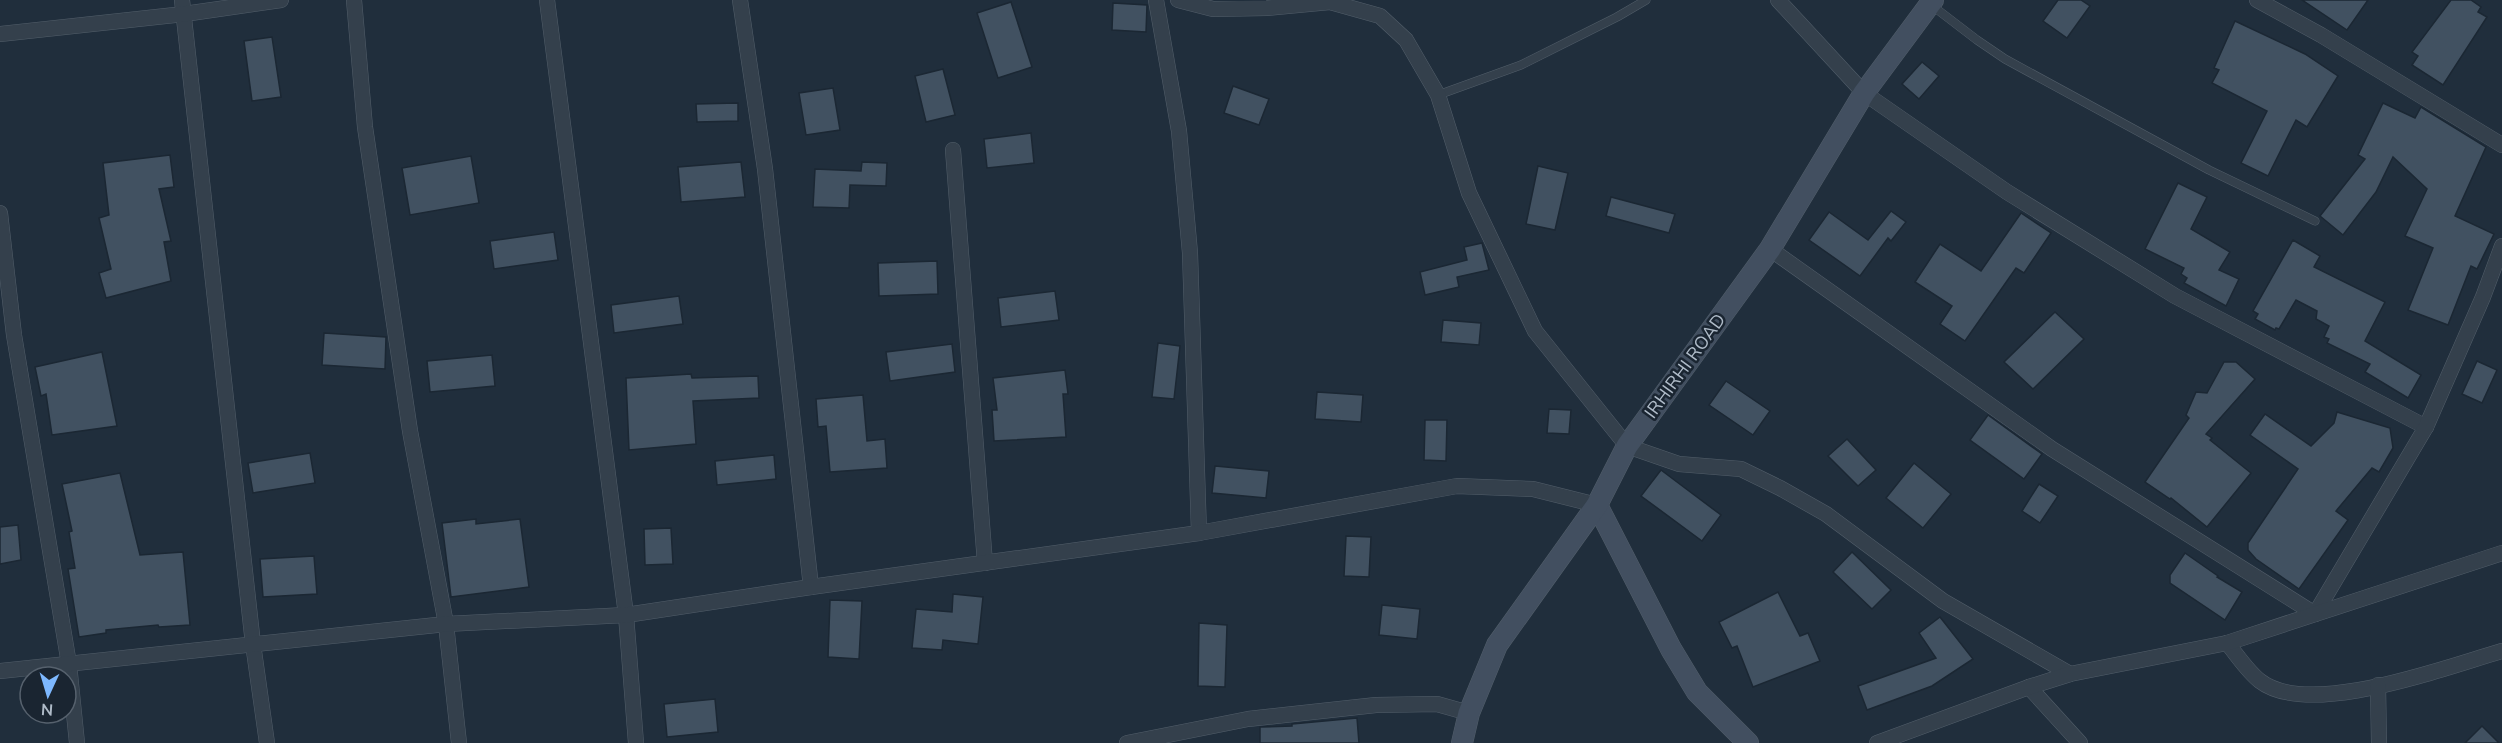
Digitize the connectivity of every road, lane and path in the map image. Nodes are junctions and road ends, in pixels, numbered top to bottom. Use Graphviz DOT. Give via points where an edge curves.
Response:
graph roads {
  1 [pos="281,0"];
  2 [pos="354,0"];
  3 [pos="547,0"];
  4 [pos="740,0"];
  5 [pos="1156,0"];
  6 [pos="1178,0"];
  7 [pos="1646,0"];
  8 [pos="1778,0"];
  9 [pos="2257,0"];
  10 [pos="1931,2"];
  11 [pos="183,7"];
  12 [pos="0,34"];
  13 [pos="1864,93"];
  14 [pos="1438,95"];
  15 [pos="2502,145"];
  16 [pos="953,150"];
  17 [pos="0,213"];
  18 [pos="2314,221"];
  19 [pos="2502,246"];
  20 [pos="1770,249"];
  21 [pos="2426,428"];
  22 [pos="1627,446"];
  23 [pos="1597,505"];
  24 [pos="1199,533"];
  25 [pos="2502,553"];
  26 [pos="985,563"];
  27 [pos="811,587"];
  28 [pos="2315,614"];
  29 [pos="626,615"];
  30 [pos="446,624"];
  31 [pos="2227,643"];
  32 [pos="253,644"];
  33 [pos="2502,651"];
  34 [pos="69,664"];
  35 [pos="0,671"];
  36 [pos="2070,674"];
  37 [pos="2378,685"];
  38 [pos="2029,687"];
  39 [pos="1469,713"];
  40 [pos="77,743"];
  41 [pos="267,743"];
  42 [pos="459,743"];
  43 [pos="636,743"];
  44 [pos="1126,743"];
  45 [pos="1462,743"];
  46 [pos="1748,743"];
  47 [pos="1877,743"];
  48 [pos="2080,743"];
  49 [pos="2379,743"];
  1 -- 11 [label="street"];
  2 -- 30 [label="street" via="369,151 410,431"];
  3 -- 29 [label="street"];
  4 -- 27 [label="street" via="765,169"];
  5 -- 24 [label="street" via="1179,131 1190,253"];
  6 -- 14 [label="street" via="1213,9 1330,2 1380,16 1406,40"];
  7 -- 14 [label="lane" via="1521,65"];
  8 -- 13 [label="street"];
  9 -- 15 [label="street"];
  10 -- 13 [label="street, IRHIRHI ROAD"];
  10 -- 18 [label="lane" via="2005,59 2209,170"];
  11 -- 12 [label="street"];
  11 -- 32 [label="street"];
  13 -- 20 [label="street, IRHIRHI ROAD"];
  13 -- 21 [label="street" via="2007,192 2175,296"];
  14 -- 22 [label="street" via="1469,193 1535,331"];
  16 -- 26 [label="street"];
  17 -- 34 [label="street" via="14,335"];
  19 -- 21 [label="street"];
  20 -- 22 [label="street, IRHIRHI ROAD"];
  20 -- 28 [label="street" via="2052,449"];
  21 -- 28 [label="street"];
  22 -- 23 [label="street, IRHIRHI ROAD"];
  22 -- 36 [label="street" via="1679,464 1741,469 1780,488 1826,514 1943,601"];
  23 -- 24 [label="street" via="1533,489 1457,486"];
  23 -- 39 [label="street, IRHIRHI ROAD" via="1497,645"];
  23 -- 46 [label="street" via="1697,692"];
  24 -- 26 [label="street"];
  25 -- 28 [label="street"];
  26 -- 27 [label="street"];
  27 -- 29 [label="street"];
  28 -- 31 [label="street"];
  29 -- 30 [label="street"];
  29 -- 43 [label="street"];
  30 -- 32 [label="street"];
  30 -- 42 [label="street"];
  31 -- 36 [label="street"];
  31 -- 37 [label="street" via="2260,682 2287,694 2311,696"];
  32 -- 34 [label="street"];
  32 -- 41 [label="street"];
  33 -- 37 [label="street"];
  34 -- 35 [label="street"];
  34 -- 40 [label="street"];
  36 -- 38 [label="street"];
  37 -- 49 [label="street"];
  38 -- 47 [label="street"];
  38 -- 48 [label="street"];
  39 -- 44 [label="street" via="1437,704 1376,705 1248,718"];
  39 -- 45 [label="street, IRHIRHI ROAD"];
}
